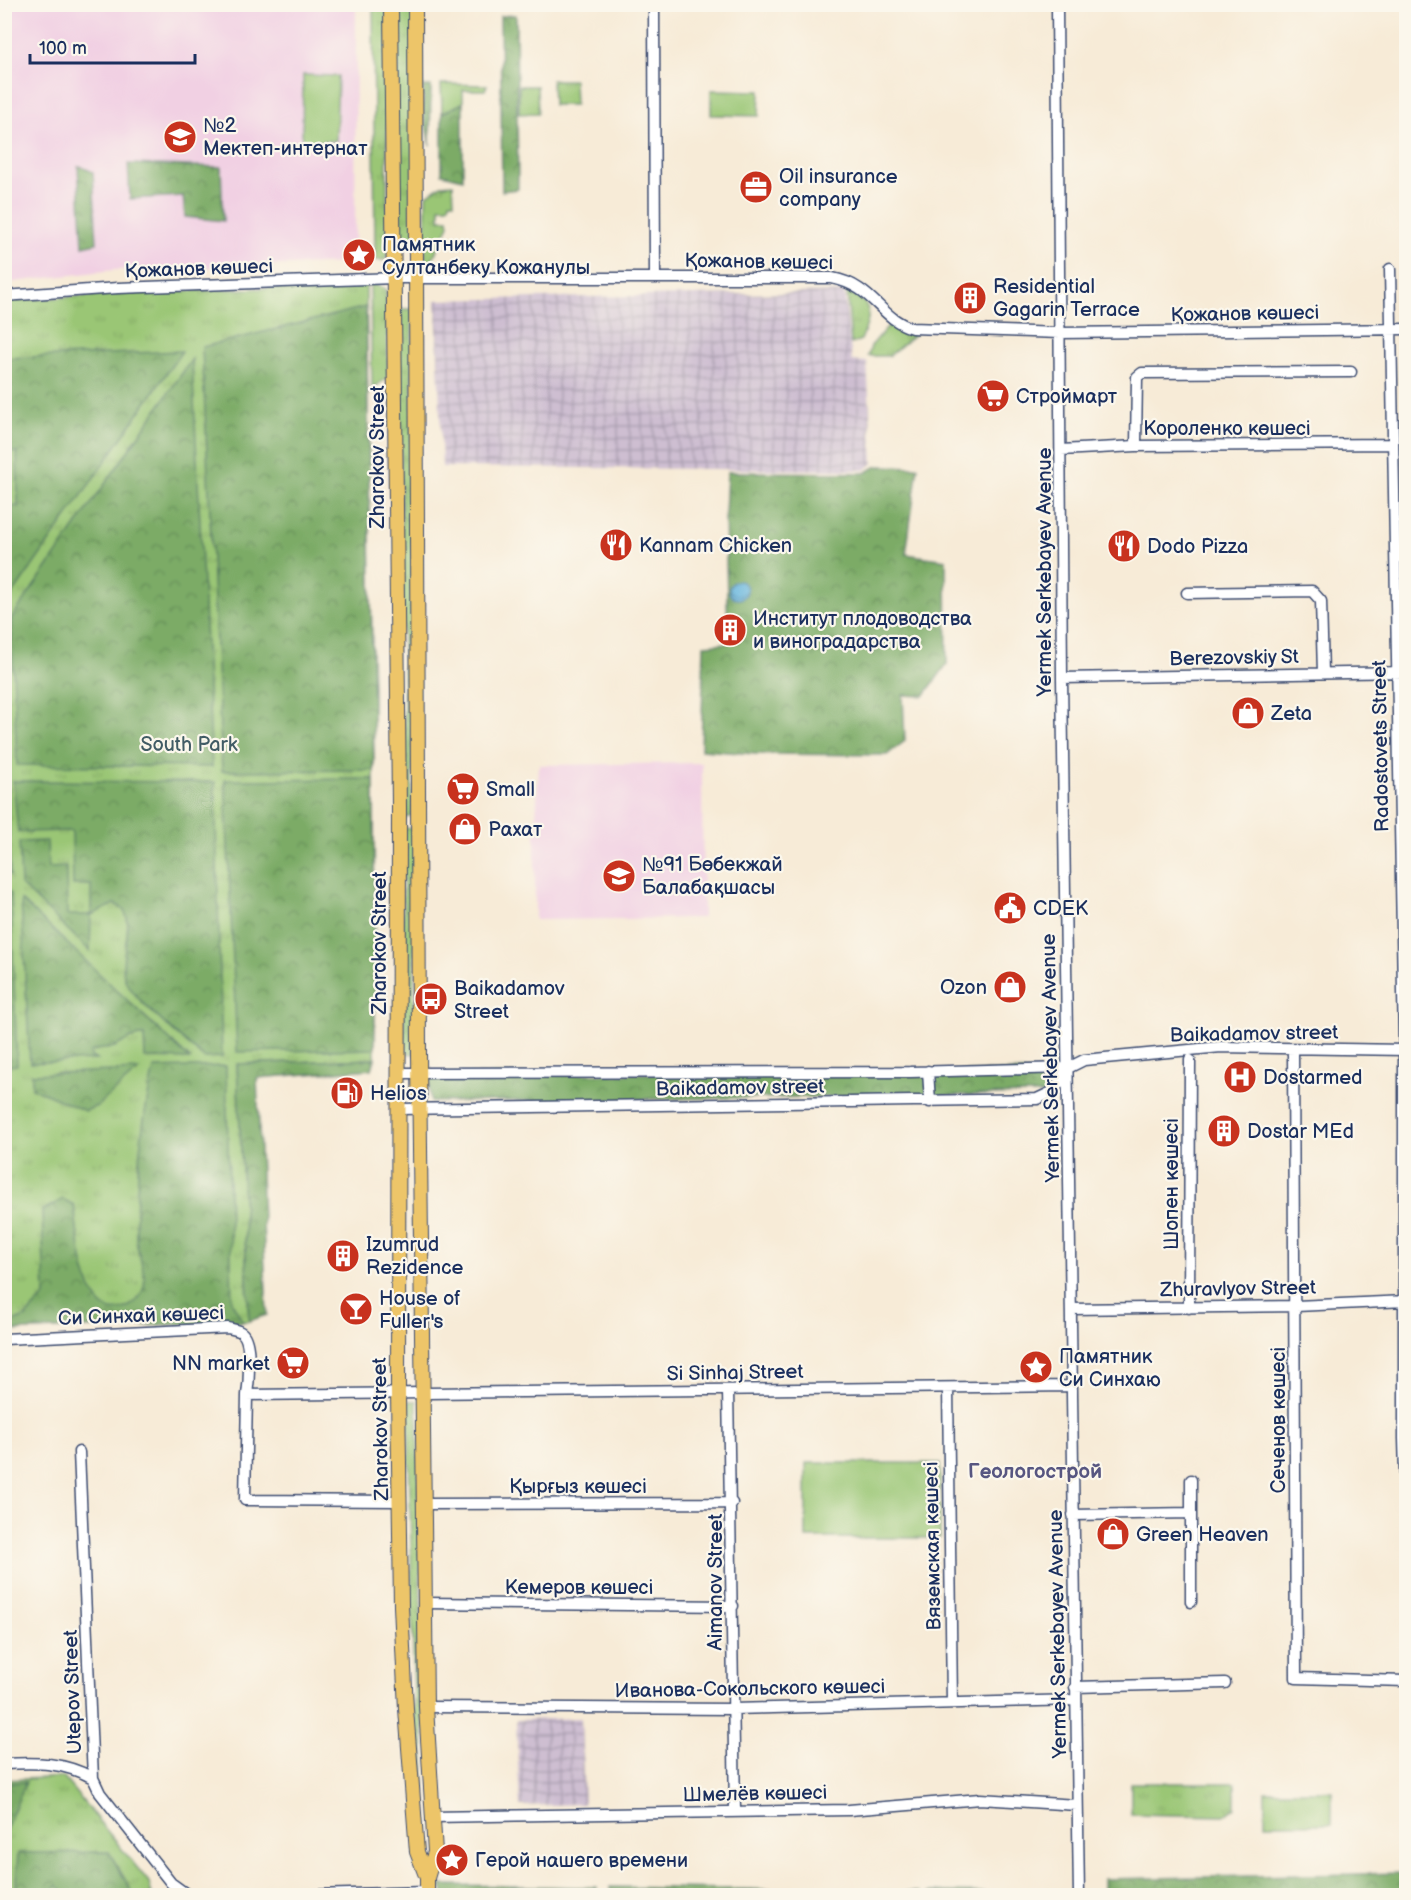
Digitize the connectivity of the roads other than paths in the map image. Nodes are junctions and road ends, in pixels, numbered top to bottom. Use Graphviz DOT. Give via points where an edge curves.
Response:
graph roads {
  1 [pos="392,4"];
  2 [pos="415,4"];
  3 [pos="654,4"];
  4 [pos="1057,4"];
  5 [pos="1390,268"];
  6 [pos="395,278"];
  7 [pos="418,279"];
  8 [pos="655,279"];
  9 [pos="4,296"];
  10 [pos="1391,329"];
  11 [pos="1407,329"];
  12 [pos="1060,333"];
  13 [pos="1351,372"];
  14 [pos="1393,444"];
  15 [pos="1136,446"];
  16 [pos="1060,450"];
  17 [pos="1187,593"];
  18 [pos="1402,672"];
  19 [pos="1323,673"];
  20 [pos="1062,678"];
  21 [pos="399,824"];
  22 [pos="418,825"];
  23 [pos="1293,1050"];
  24 [pos="1405,1050"];
  25 [pos="1190,1060"];
  26 [pos="1068,1068"];
  27 [pos="928,1071"];
  28 [pos="419,1072"];
  29 [pos="399,1073"];
  30 [pos="930,1102"];
  31 [pos="399,1109"];
  32 [pos="419,1109"];
  33 [pos="1406,1301"];
  34 [pos="1296,1306"];
  35 [pos="1189,1308"];
  36 [pos="1071,1309"];
  37 [pos="4,1339"];
  38 [pos="1072,1386"];
  39 [pos="948,1388"];
  40 [pos="728,1390"];
  41 [pos="399,1393"];
  42 [pos="423,1393"];
  43 [pos="247,1395"];
  44 [pos="79,1452"];
  45 [pos="1191,1480"];
  46 [pos="400,1501"];
  47 [pos="732,1503"];
  48 [pos="424,1504"];
  49 [pos="1407,1510"];
  50 [pos="1191,1513"];
  51 [pos="1073,1515"];
  52 [pos="1191,1602"];
  53 [pos="425,1603"];
  54 [pos="733,1606"];
  55 [pos="1407,1681"];
  56 [pos="1225,1683"];
  57 [pos="1075,1687"];
  58 [pos="1075,1700"];
  59 [pos="952,1703"];
  60 [pos="426,1707"];
  61 [pos="734,1709"];
  62 [pos="4,1764"];
  63 [pos="93,1778"];
  64 [pos="1077,1805"];
  65 [pos="735,1810"];
  66 [pos="433,1816"];
  67 [pos="427,1889"];
  68 [pos="189,1896"];
  69 [pos="274,1896"];
  70 [pos="1079,1896"];
  1 -- 6 [label="main road, Zharokov Street"];
  2 -- 7 [label="main road, Zharokov Street"];
  3 -- 8 [label="street"];
  4 -- 12 [label="street, Yermek Serkebayev Avenue"];
  5 -- 10 [label="street, Radostovets Street"];
  6 -- 7 [label="street, Қожанов көшесі"];
  6 -- 9 [label="street, Қожанов көшесі"];
  6 -- 21 [label="main road, Zharokov Street"];
  7 -- 8 [label="street, Қожанов көшесі"];
  7 -- 22 [label="main road, Zharokov Street"];
  8 -- 12 [label="street, Қожанов көшесі" via="832,278 862,288 894,320 912,328"];
  10 -- 11 [label="street, Қожанов көшесі"];
  10 -- 12 [label="street, Қожанов көшесі"];
  10 -- 14 [label="street, Radostovets Street"];
  12 -- 16 [label="street, Yermek Serkebayev Avenue"];
  13 -- 15 [label="street" via="1142,373 1137,377"];
  14 -- 15 [label="street, Короленко көшесі"];
  14 -- 18 [label="street, Radostovets Street"];
  15 -- 16 [label="street, Короленко көшесі"];
  16 -- 20 [label="street, Yermek Serkebayev Avenue"];
  17 -- 19 [label="street" via="1312,591 1321,602"];
  18 -- 19 [label="street, Berezovskiy St"];
  18 -- 24 [label="street, Radostovets Street"];
  19 -- 20 [label="street, Berezovskiy St"];
  20 -- 26 [label="street, Yermek Serkebayev Avenue"];
  21 -- 22 [label="main road"];
  21 -- 29 [label="main road, Zharokov Street"];
  22 -- 28 [label="main road, Zharokov Street"];
  23 -- 24 [label="street, Baikadamov street"];
  23 -- 26 [label="street, Baikadamov street" via="1190,1049 1084,1060"];
  23 -- 34 [label="street, Сеченов көшесі"];
  24 -- 33 [label="street, Radostovets Street"];
  25 -- 35 [label="street, Шопен көшесі"];
  26 -- 27 [label="street, Baikadamov street"];
  26 -- 30 [label="street, Baikadamov street" via="1054,1091 1037,1099"];
  26 -- 36 [label="street, Yermek Serkebayev Avenue"];
  27 -- 28 [label="street, Baikadamov street"];
  27 -- 30 [label="street"];
  28 -- 29 [label="street, Baikadamov street"];
  28 -- 32 [label="main road, Zharokov Street"];
  29 -- 31 [label="main road, Zharokov Street"];
  30 -- 32 [label="street, Baikadamov street"];
  31 -- 32 [label="street, Baikadamov street"];
  31 -- 41 [label="main road, Zharokov Street"];
  32 -- 42 [label="main road, Zharokov Street"];
  33 -- 34 [label="street, Zhuravlyov Street"];
  33 -- 49 [label="street, Radostovets Street"];
  34 -- 35 [label="street, Zhuravlyov Street"];
  34 -- 55 [label="street, Сеченов көшесі" via="1296,1678"];
  35 -- 36 [label="street, Zhuravlyov Street"];
  36 -- 38 [label="street, Yermek Serkebayev Avenue"];
  37 -- 43 [label="street, Си Синхай көшесі" via="228,1328 241,1331 246,1339 250,1381"];
  38 -- 39 [label="street, Si Sinhaj Street"];
  38 -- 51 [label="street, Yermek Serkebayev Avenue"];
  39 -- 40 [label="street, Si Sinhaj Street"];
  39 -- 59 [label="street, Вяземская көшесі"];
  40 -- 42 [label="street, Si Sinhaj Street"];
  40 -- 47 [label="street, Aimanov Street"];
  41 -- 42 [label="street, Si Sinhaj Street"];
  41 -- 43 [label="street"];
  41 -- 46 [label="main road, Zharokov Street"];
  42 -- 48 [label="main road, Zharokov Street"];
  43 -- 46 [label="street" via="245,1500"];
  44 -- 63 [label="street, Utepov Street"];
  45 -- 50 [label="street"];
  46 -- 67 [label="main road, Zharokov Street" via="406,1709 417,1852"];
  47 -- 48 [label="street, Қырғыз көшесі"];
  47 -- 54 [label="street, Aimanov Street"];
  48 -- 53 [label="main road, Zharokov Street"];
  50 -- 51 [label="street"];
  50 -- 52 [label="street"];
  51 -- 57 [label="street, Yermek Serkebayev Avenue"];
  53 -- 54 [label="street, Кемеров көшесі"];
  53 -- 60 [label="main road, Zharokov Street"];
  54 -- 61 [label="street, Aimanov Street"];
  56 -- 57 [label="street"];
  57 -- 58 [label="street, Yermek Serkebayev Avenue"];
  58 -- 59 [label="street, Иванова-Сокольского көшесі"];
  58 -- 64 [label="street, Yermek Serkebayev Avenue"];
  59 -- 61 [label="street, Иванова-Сокольского көшесі"];
  60 -- 61 [label="street, Иванова-Сокольского көшесі"];
  60 -- 66 [label="main road, Zharokov Street"];
  61 -- 65 [label="street, Aimanov Street"];
  62 -- 63 [label="street" via="41,1761 74,1767"];
  63 -- 68 [label="street, Utepov Street" via="100,1793 171,1883"];
  64 -- 65 [label="street, Шмелёв көшесі" via="980,1799 849,1810"];
  64 -- 70 [label="street, Yermek Serkebayev Avenue"];
  65 -- 66 [label="street, Шмелёв көшесі"];
  66 -- 67 [label="main road, Zharokov Street" via="435,1852"];
  67 -- 69 [label="street"];
}
